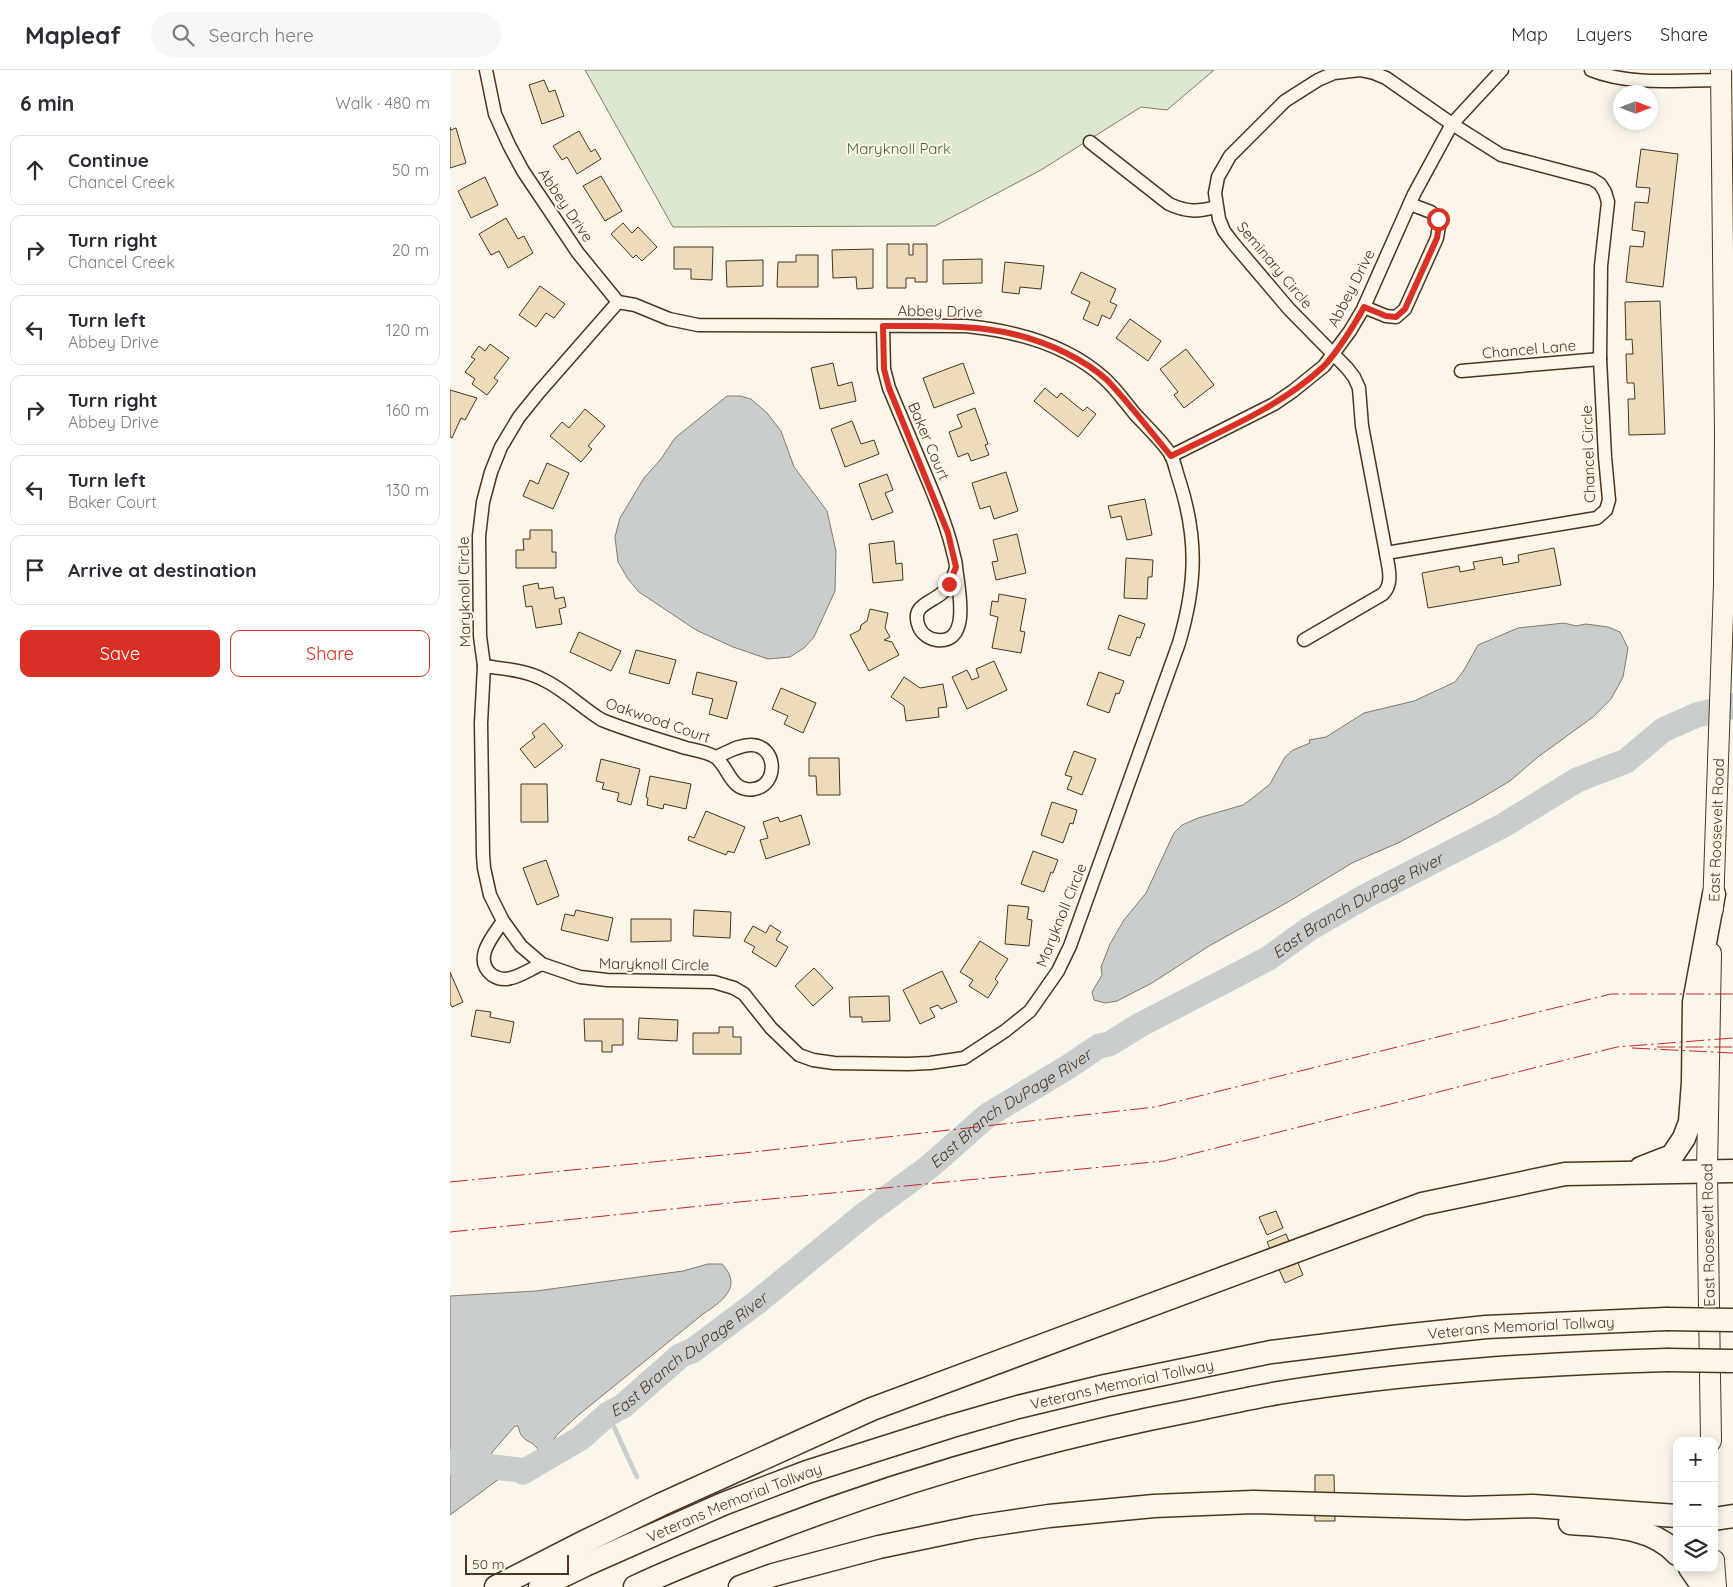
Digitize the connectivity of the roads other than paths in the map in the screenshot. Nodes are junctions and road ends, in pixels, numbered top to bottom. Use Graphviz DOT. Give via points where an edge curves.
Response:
graph roads {
  1 [pos="486,70"];
  2 [pos="1502,70"];
  3 [pos="1591,70"];
  4 [pos="1371,71"];
  5 [pos="1721,75"];
  6 [pos="1733,96"];
  7 [pos="1452,124"];
  8 [pos="1090,142"];
  9 [pos="1410,204"];
  10 [pos="1216,207"];
  11 [pos="618,302"];
  12 [pos="1364,307"];
  13 [pos="883,326"];
  14 [pos="1333,354"];
  15 [pos="1600,358"];
  16 [pos="1461,371"];
  17 [pos="1729,434"];
  18 [pos="1171,456"];
  19 [pos="1386,553"];
  20 [pos="956,567"];
  21 [pos="1304,640"];
  22 [pos="484,666"];
  23 [pos="716,757"];
  24 [pos="1714,894"];
  25 [pos="503,921"];
  26 [pos="542,964"];
  27 [pos="1733,1171"];
  28 [pos="1706,1172"];
  29 [pos="1628,1173"];
  30 [pos="1733,1320"];
  31 [pos="1733,1361"];
  32 [pos="1711,1437"];
  33 [pos="1466,1508"];
  34 [pos="1673,1516"];
  35 [pos="1733,1516"];
  36 [pos="1718,1518"];
  37 [pos="1673,1551"];
  38 [pos="1693,1572"];
  39 [pos="1715,1572"];
  40 [pos="496,1587"];
  41 [pos="540,1587"];
  42 [pos="635,1587"];
  43 [pos="740,1587"];
  44 [pos="1703,1587"];
  45 [pos="1716,1587"];
  1 -- 11 [label="street, Abbey Drive" via="495,114 508,146 578,253"];
  2 -- 7 [label="street, Abbey Drive"];
  3 -- 5 [label="street" via="1636,80"];
  4 -- 7 [label="street, Seminary Circle"];
  4 -- 10 [label="street, Seminary Circle" via="1334,73 1285,101 1230,156 1218,177"];
  5 -- 6 [label="main road"];
  5 -- 17 [label="main road, East Roosevelt Road"];
  7 -- 9 [label="street, Abbey Drive"];
  7 -- 15 [label="street, Chancel Circle" via="1501,155 1592,179 1600,184 1608,202 1601,266"];
  8 -- 10 [label="street" via="1169,204 1182,210 1201,211"];
  9 -- 12 [label="street, Abbey Drive"];
  9 -- 12 [label="street" via="1431,212 1438,219 1437,238 1429,256 1405,309 1396,317"];
  10 -- 14 [label="street, Seminary Circle" via="1232,243"];
  11 -- 13 [label="street, Abbey Drive" via="698,325"];
  11 -- 22 [label="street, Maryknoll Circle" via="519,417 491,472 479,536 480,636"];
  12 -- 14 [label="street, Abbey Drive"];
  13 -- 18 [label="street, Abbey Drive" via="994,329 1049,345 1075,358 1106,380"];
  13 -- 20 [label="street, Baker Court" via="884,369 889,388 948,533"];
  14 -- 18 [label="street, Abbey Drive" via="1324,366 1274,404"];
  14 -- 19 [label="street" via="1354,377 1359,388 1364,436"];
  15 -- 16 [label="street, Chancel Lane"];
  15 -- 19 [label="street, Chancel Circle" via="1609,500 1602,515"];
  17 -- 24 [label="main road, East Roosevelt Road"];
  18 -- 26 [label="street, Maryknoll Circle" via="1188,514 1193,546 1187,616 1070,946 1054,979 1030,1011 964,1058 922,1063 834,1063 799,1055 771,1028 744,994 724,984 592,979"];
  19 -- 21 [label="street" via="1390,580 1387,590"];
  20 -- 20 [label="street, Baker Court" via="941,594 926,602 918,613 922,633 934,640 948,639 958,629 960,595"];
  22 -- 23 [label="street, Oakwood Court" via="538,677 602,720"];
  22 -- 25 [label="street, Maryknoll Circle" via="481,724 483,855 489,889"];
  23 -- 23 [label="street, Oakwood Court" via="733,781 745,789 760,787 770,777 770,756 758,746 744,745"];
  24 -- 28 [label="main road, East Roosevelt Road"];
  24 -- 29 [label="highway" via="1694,1002 1690,1122 1672,1156"];
  25 -- 26 [label="street, Maryknoll Circle" via="521,946"];
  25 -- 26 [label="street" via="484,952 483,960 490,973 497,978 512,978"];
  27 -- 28 [label="highway"];
  28 -- 29 [label="highway"];
  28 -- 32 [label="main road, East Roosevelt Road"];
  29 -- 40 [label="highway" via="1565,1174 1422,1204 872,1409 652,1509"];
  30 -- 41 [label="highway, Veterans Memorial Tollway, bridge" via="1666,1319 1486,1327 1271,1352 1105,1386 971,1420 807,1472 723,1504"];
  31 -- 42 [label="highway, bridge" via="1569,1363 1394,1377 1276,1393 1113,1426 965,1464 882,1490 755,1537"];
  33 -- 34 [label="highway" via="1533,1506"];
  33 -- 37 [label="highway" via="1530,1519 1623,1528 1659,1540"];
  33 -- 43 [label="highway" via="1253,1502 1106,1509 975,1527 880,1547"];
  35 -- 36 [label="highway"];
  38 -- 44 [label="highway"];
  39 -- 45 [label="main road"];
}
